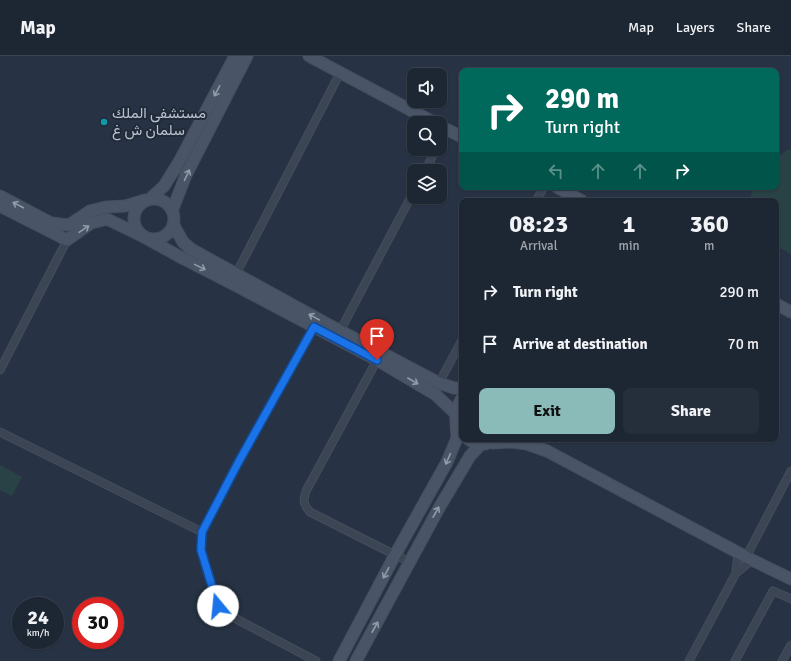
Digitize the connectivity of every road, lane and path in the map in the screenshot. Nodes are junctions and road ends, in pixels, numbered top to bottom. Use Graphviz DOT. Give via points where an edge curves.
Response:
graph roads {
  1 [pos="235,56"];
  2 [pos="247,56"];
  3 [pos="309,56"];
  4 [pos="340,73"];
  5 [pos="422,116"];
  6 [pos="447,129"];
  7 [pos="459,135"];
  8 [pos="562,190"];
  9 [pos="0,196"];
  10 [pos="577,198"];
  11 [pos="148,199"];
  12 [pos="407,204"];
  13 [pos="0,206"];
  14 [pos="172,211"];
  15 [pos="173,224"];
  16 [pos="144,237"];
  17 [pos="67,240"];
  18 [pos="236,274"];
  19 [pos="779,306"];
  20 [pos="791,312"];
  21 [pos="314,327"];
  22 [pos="340,331"];
  23 [pos="459,346"];
  24 [pos="377,360"];
  25 [pos="0,370"];
  26 [pos="439,383"];
  27 [pos="459,388"];
  28 [pos="459,403"];
  29 [pos="456,418"];
  30 [pos="459,430"];
  31 [pos="0,432"];
  32 [pos="472,442"];
  33 [pos="491,442"];
  34 [pos="537,442"];
  35 [pos="547,451"];
  36 [pos="791,471"];
  37 [pos="202,532"];
  38 [pos="395,555"];
  39 [pos="745,556"];
  40 [pos="409,562"];
  41 [pos="736,573"];
  42 [pos="791,580"];
  43 [pos="791,599"];
  44 [pos="791,645"];
  45 [pos="316,661"];
  46 [pos="339,661"];
  47 [pos="356,661"];
  48 [pos="689,661"];
  49 [pos="735,661"];
  50 [pos="782,661"];
  1 -- 11 [label="street, one-way" via="179,162 164,186"];
  14 -- 2 [label="street, one-way" via="186,175"];
  3 -- 4 [label="street"];
  4 -- 5 [label="street"];
  4 -- 18 [label="street"];
  6 -- 7 [label="street"];
  8 -- 10 [label="street"];
  11 -- 9 [label="street, one-way" via="125,206 90,211 69,226 51,223"];
  11 -- 14 [label="street" via="164,201"];
  11 -- 16 [label="street" via="140,204 134,215 136,228"];
  12 -- 22 [label="street"];
  13 -- 17 [label="street"];
  14 -- 15 [label="street"];
  15 -- 16 [label="street" via="161,237"];
  15 -- 18 [label="street" via="183,242 191,249"];
  17 -- 16 [label="street, one-way" via="91,224 107,219"];
  16 -- 21 [label="street, one-way"];
  17 -- 25 [label="street"];
  22 -- 18 [label="street, one-way"];
  19 -- 20 [label="street"];
  21 -- 24 [label="street"];
  21 -- 37 [label="street"];
  22 -- 26 [label="street"];
  23 -- 26 [label="street"];
  24 -- 29 [label="street, one-way" via="436,395"];
  24 -- 38 [label="street" via="309,485 304,499 305,506 310,512"];
  26 -- 27 [label="street"];
  28 -- 29 [label="street"];
  29 -- 30 [label="street"];
  29 -- 38 [label="street, one-way" via="457,438 447,462"];
  31 -- 37 [label="street"];
  32 -- 33 [label="street"];
  33 -- 35 [label="street" via="527,444"];
  40 -- 33 [label="street, one-way" via="470,456"];
  34 -- 35 [label="street"];
  35 -- 39 [label="street"];
  36 -- 39 [label="street"];
  37 -- 45 [label="street" via="201,550 221,611"];
  38 -- 40 [label="street"];
  38 -- 46 [label="street, one-way"];
  39 -- 41 [label="street"];
  39 -- 41 [label="street"];
  39 -- 42 [label="street"];
  47 -- 40 [label="street, one-way"];
  41 -- 48 [label="street"];
  43 -- 49 [label="street" via="773,591"];
  44 -- 50 [label="street"];
}
